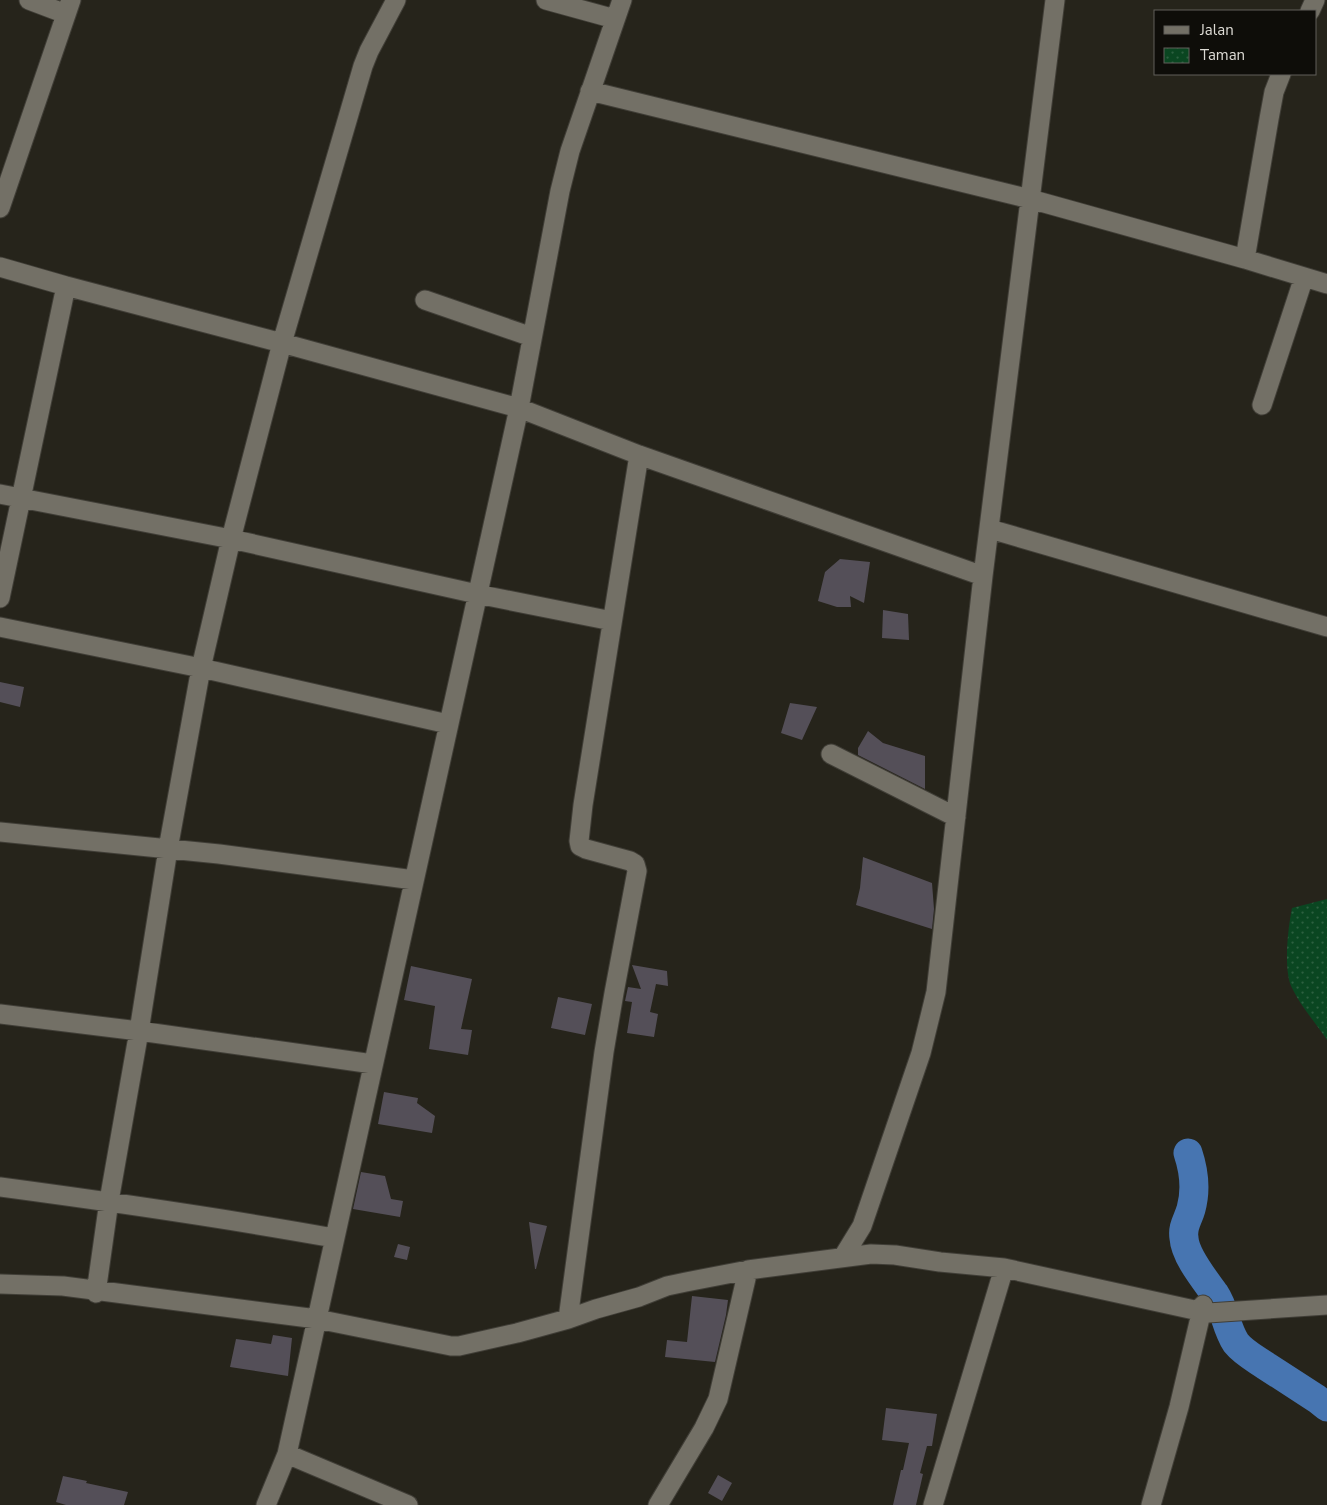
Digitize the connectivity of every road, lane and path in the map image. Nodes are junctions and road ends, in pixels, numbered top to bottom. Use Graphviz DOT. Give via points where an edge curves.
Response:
graph roads {
  1 [pos="29,0"];
  2 [pos="396,0"];
  3 [pos="546,0"];
  4 [pos="622,0"];
  5 [pos="1055,0"];
  6 [pos="68,7"];
  7 [pos="615,19"];
  8 [pos="1281,75"];
  9 [pos="590,91"];
  10 [pos="1030,199"];
  11 [pos="0,208"];
  12 [pos="1245,259"];
  13 [pos="0,267"];
  14 [pos="1304,277"];
  15 [pos="1327,284"];
  16 [pos="66,286"];
  17 [pos="424,300"];
  18 [pos="532,337"];
  19 [pos="282,343"];
  20 [pos="1262,405"];
  21 [pos="519,408"];
  22 [pos="639,455"];
  23 [pos="0,494"];
  24 [pos="21,498"];
  25 [pos="990,529"];
  26 [pos="231,539"];
  27 [pos="983,576"];
  28 [pos="477,594"];
  29 [pos="0,598"];
  30 [pos="612,621"];
  31 [pos="0,627"];
  32 [pos="1327,627"];
  33 [pos="202,668"];
  34 [pos="448,724"];
  35 [pos="831,754"];
  36 [pos="956,817"];
  37 [pos="0,832"];
  38 [pos="168,849"];
  39 [pos="414,880"];
  40 [pos="0,1014"];
  41 [pos="139,1031"];
  42 [pos="373,1064"];
  43 [pos="0,1187"];
  44 [pos="109,1201"];
  45 [pos="334,1238"];
  46 [pos="843,1257"];
  47 [pos="1004,1268"];
  48 [pos="748,1270"];
  49 [pos="0,1284"];
  50 [pos="96,1291"];
  51 [pos="1327,1305"];
  52 [pos="1203,1308"];
  53 [pos="317,1319"];
  54 [pos="568,1320"];
  55 [pos="287,1454"];
  56 [pos="266,1505"];
  57 [pos="408,1505"];
  58 [pos="658,1505"];
  59 [pos="933,1505"];
  60 [pos="1151,1505"];
  1 -- 6 [label="street"];
  2 -- 19 [label="street" via="363,66"];
  3 -- 7 [label="street"];
  4 -- 7 [label="street"];
  5 -- 10 [label="street"];
  6 -- 11 [label="street"];
  7 -- 9 [label="street"];
  8 -- 12 [label="street" via="1274,92"];
  9 -- 10 [label="street"];
  9 -- 18 [label="street" via="564,173"];
  10 -- 12 [label="street"];
  10 -- 25 [label="street"];
  12 -- 14 [label="street"];
  13 -- 16 [label="street"];
  14 -- 15 [label="street"];
  14 -- 20 [label="street"];
  16 -- 19 [label="street"];
  16 -- 24 [label="street"];
  17 -- 18 [label="street"];
  18 -- 21 [label="street"];
  19 -- 21 [label="street"];
  19 -- 26 [label="street"];
  21 -- 22 [label="street"];
  21 -- 28 [label="street"];
  22 -- 27 [label="street"];
  22 -- 30 [label="street"];
  23 -- 24 [label="street"];
  24 -- 26 [label="street"];
  24 -- 29 [label="street"];
  25 -- 27 [label="street"];
  25 -- 32 [label="street"];
  26 -- 28 [label="street"];
  26 -- 33 [label="street"];
  27 -- 36 [label="street"];
  28 -- 30 [label="street"];
  28 -- 34 [label="street"];
  30 -- 54 [label="street" via="579,841 580,846 586,849 630,861 638,871 604,1052"];
  31 -- 33 [label="street"];
  33 -- 34 [label="street"];
  33 -- 38 [label="street"];
  34 -- 39 [label="street"];
  35 -- 36 [label="street"];
  36 -- 46 [label="street" via="936,992 923,1045 862,1226"];
  37 -- 38 [label="street"];
  38 -- 39 [label="street"];
  38 -- 41 [label="street"];
  39 -- 42 [label="street"];
  40 -- 41 [label="street"];
  41 -- 42 [label="street"];
  41 -- 44 [label="street"];
  42 -- 45 [label="street"];
  43 -- 44 [label="street"];
  44 -- 45 [label="street"];
  44 -- 50 [label="street"];
  45 -- 53 [label="street"];
  46 -- 47 [label="street" via="895,1255"];
  46 -- 48 [label="street"];
  47 -- 52 [label="street"];
  47 -- 59 [label="street"];
  48 -- 54 [label="street" via="667,1286"];
  48 -- 58 [label="street" via="718,1399"];
  49 -- 50 [label="street" via="63,1286"];
  50 -- 53 [label="street"];
  51 -- 52 [label="street" via="1208,1313"];
  52 -- 60 [label="street"];
  53 -- 54 [label="street" via="450,1346"];
  53 -- 55 [label="street"];
  55 -- 56 [label="street"];
  55 -- 57 [label="street"];
}
